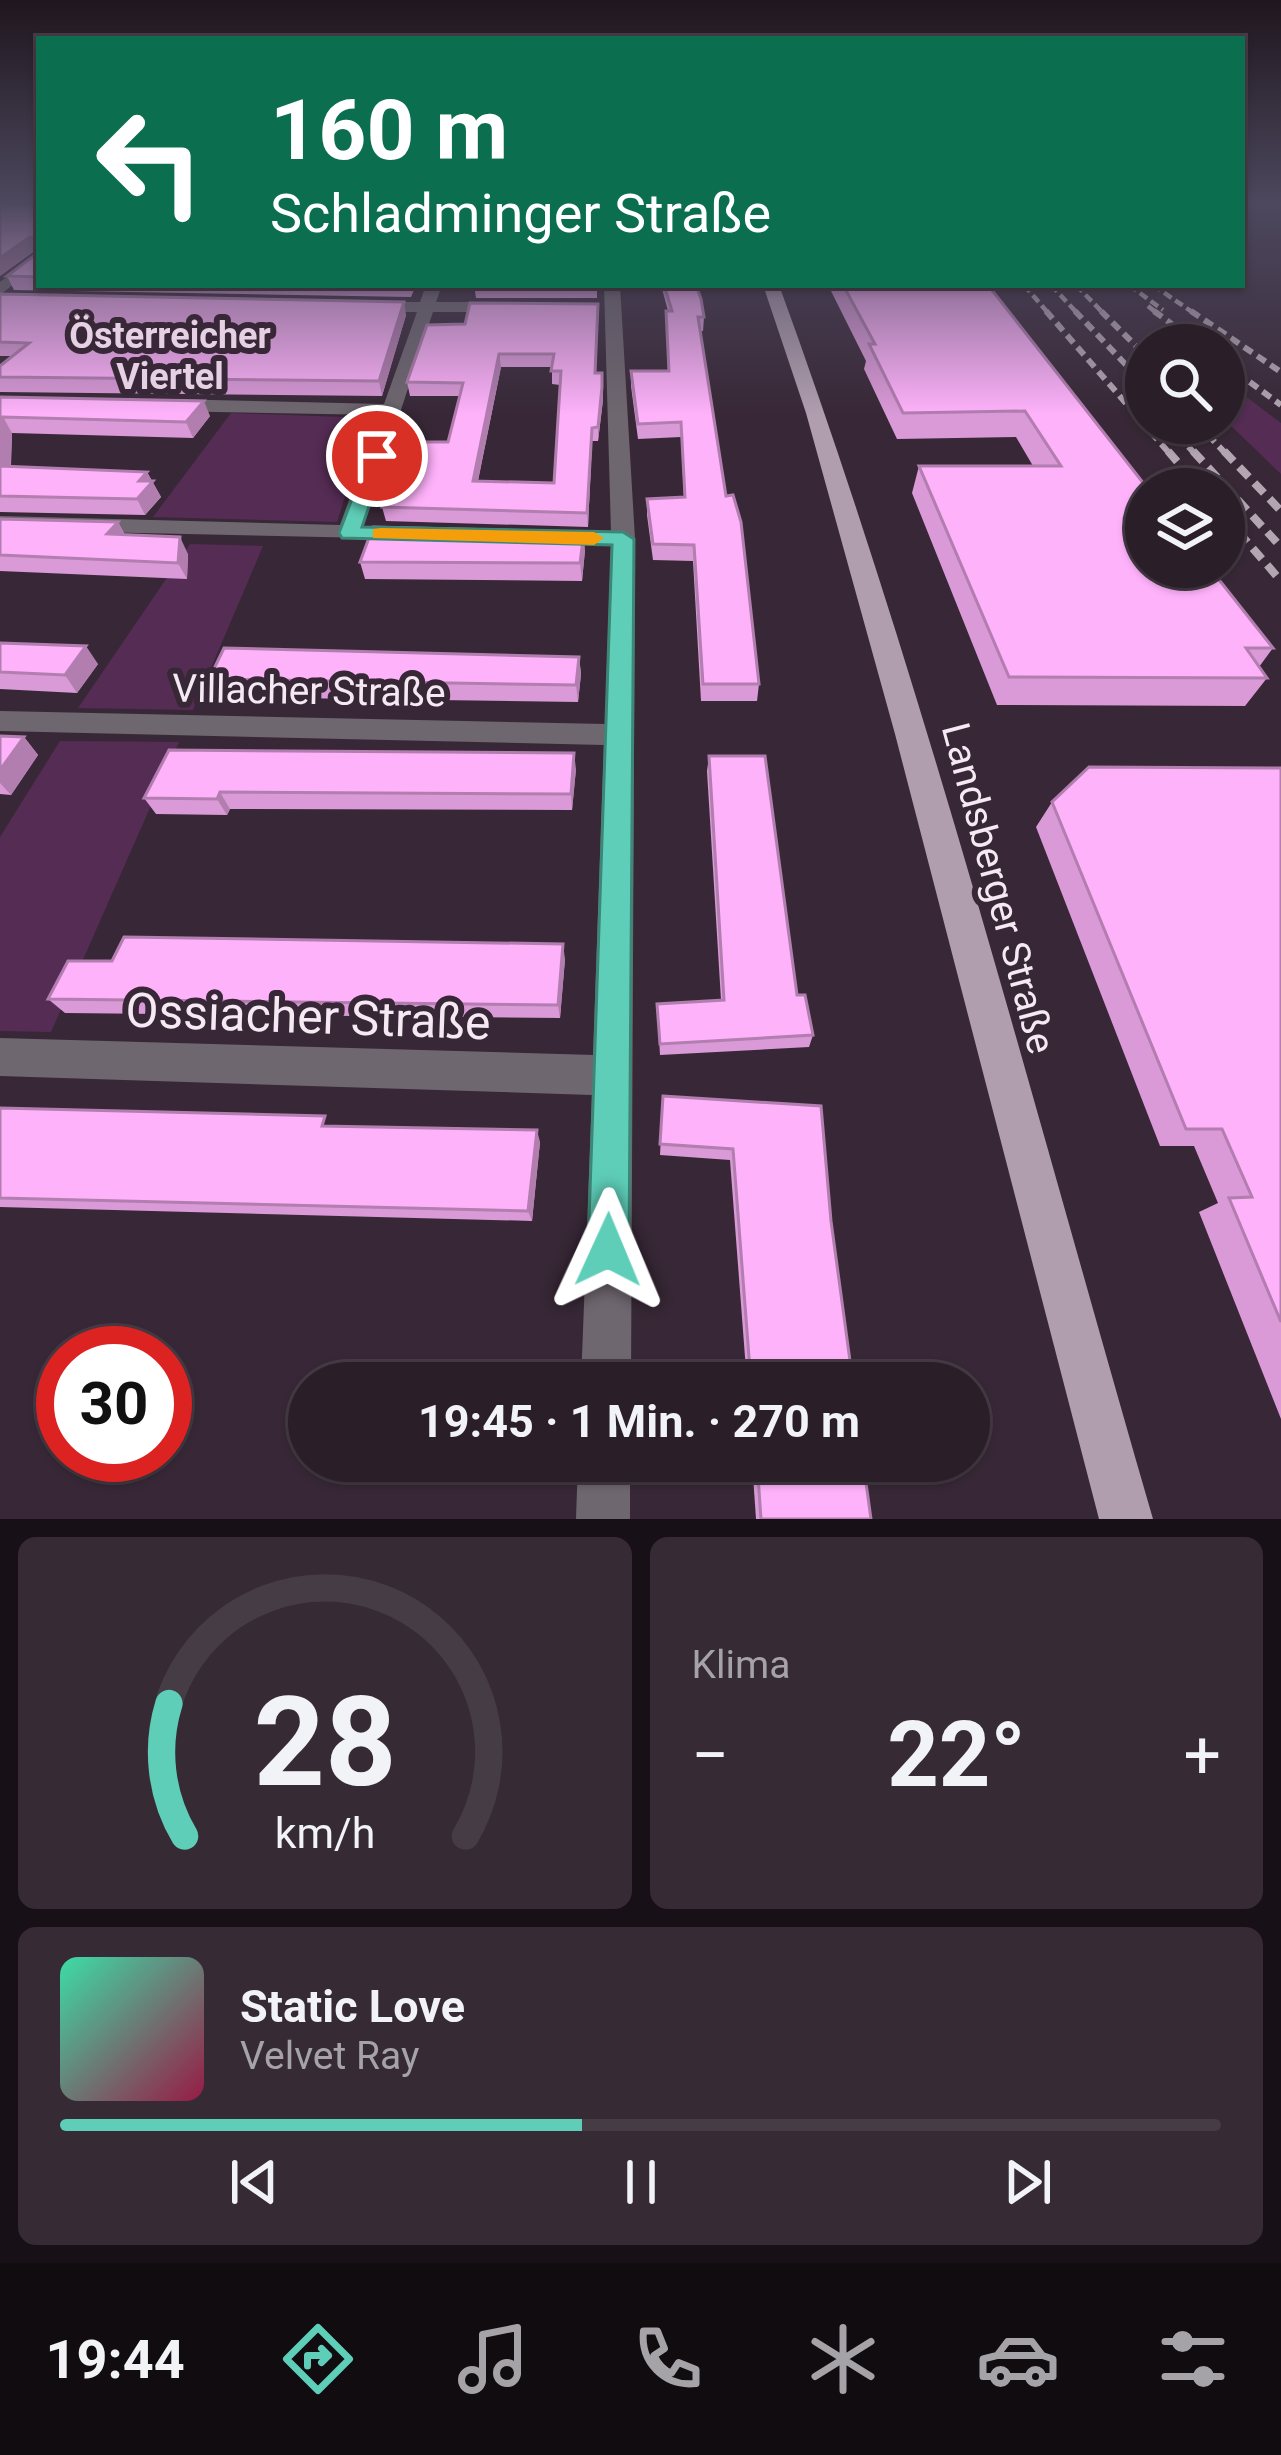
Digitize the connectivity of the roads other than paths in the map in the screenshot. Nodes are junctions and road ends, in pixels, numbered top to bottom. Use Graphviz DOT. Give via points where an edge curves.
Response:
graph roads {
  1 [pos="22,273"];
  2 [pos="433,288"];
  3 [pos="772,288"];
  4 [pos="0,294"];
  5 [pos="609,299"];
  6 [pos="25,300"];
  7 [pos="340,307"];
  8 [pos="428,307"];
  9 [pos="532,307"];
  10 [pos="146,404"];
  11 [pos="393,410"];
  12 [pos="0,523"];
  13 [pos="350,533"];
  14 [pos="440,535"];
  15 [pos="530,537"];
  16 [pos="623,539"];
  17 [pos="0,721"];
  18 [pos="616,735"];
  19 [pos="0,1057"];
  20 [pos="612,1076"];
  21 [pos="606,1362"];
  22 [pos="604,1482"];
  23 [pos="603,1519"];
  24 [pos="1126,1519"];
  1 -- 4 [label="street"];
  2 -- 8 [label="street"];
  3 -- 24 [label="main road, Landsberger Straße" via="910,734"];
  4 -- 6 [label="street"];
  5 -- 16 [label="street"];
  7 -- 8 [label="street"];
  8 -- 9 [label="street"];
  8 -- 11 [label="street"];
  10 -- 11 [label="street"];
  11 -- 13 [label="street"];
  12 -- 13 [label="street"];
  13 -- 14 [label="street"];
  15 -- 16 [label="street"];
  16 -- 18 [label="street"];
  17 -- 18 [label="street, Villacher Straße"];
  18 -- 20 [label="street"];
  19 -- 20 [label="street, Ossiacher Straße"];
  20 -- 21 [label="street"];
  22 -- 23 [label="street"];
}
